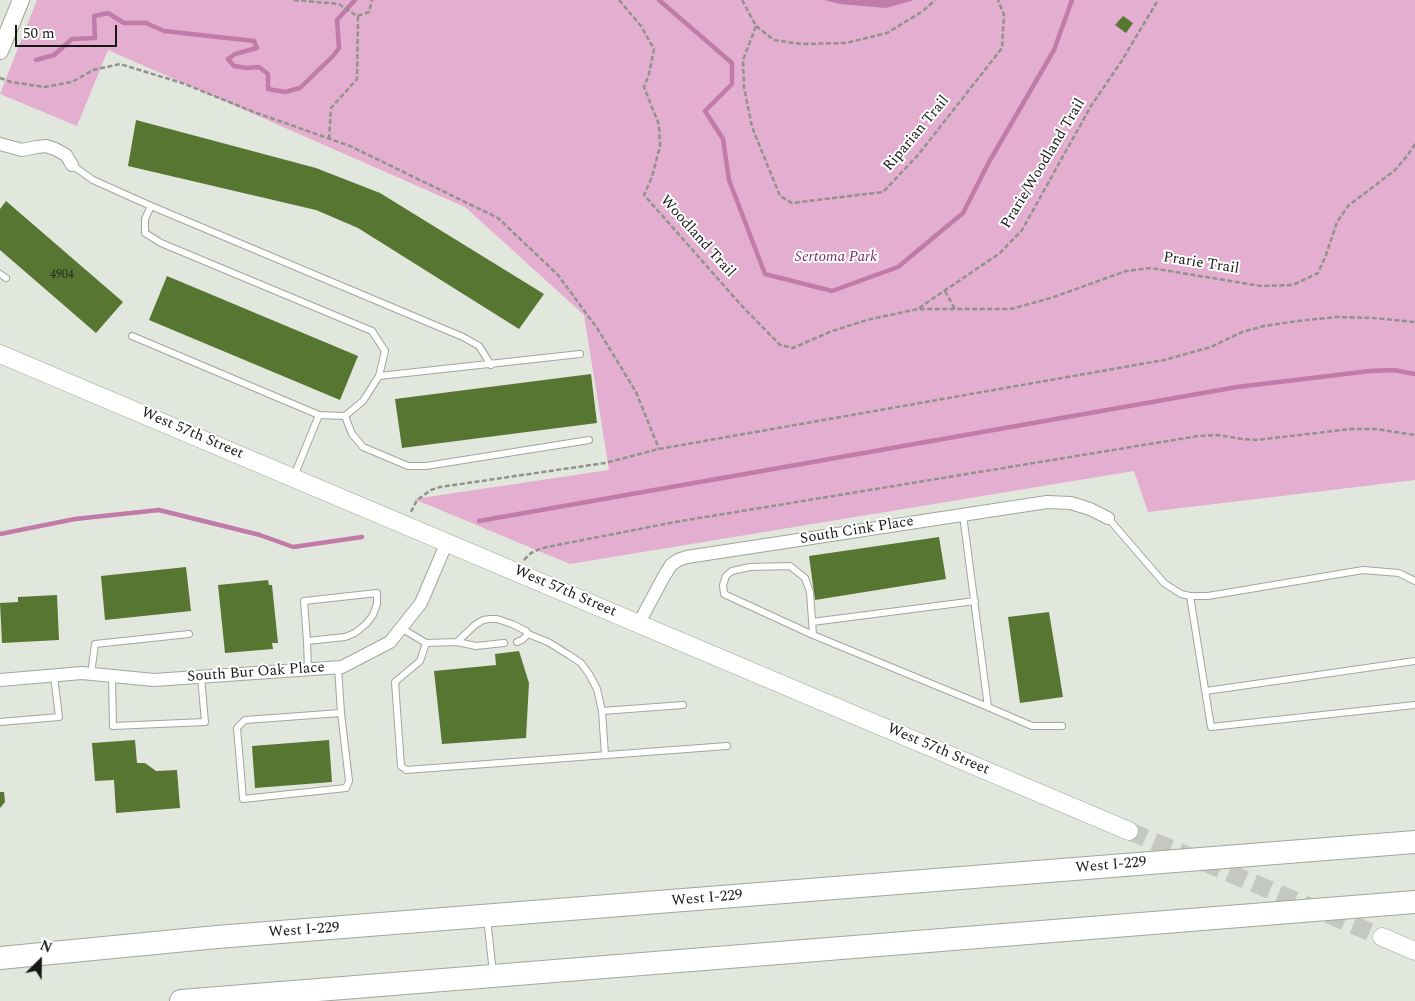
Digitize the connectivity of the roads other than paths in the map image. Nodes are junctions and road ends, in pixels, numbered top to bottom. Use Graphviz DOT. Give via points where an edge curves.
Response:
graph roads {
  1 [pos="16,1"];
  2 [pos="0,51"];
  3 [pos="0,144"];
  4 [pos="72,165"];
  5 [pos="150,206"];
  6 [pos="132,336"];
  7 [pos="0,354"];
  8 [pos="580,354"];
  9 [pos="491,365"];
  10 [pos="379,376"];
  11 [pos="319,415"];
  12 [pos="344,416"];
  13 [pos="589,440"];
  14 [pos="294,478"];
  15 [pos="963,514"];
  16 [pos="1108,518"];
  17 [pos="447,542"];
  18 [pos="1415,581"];
  19 [pos="1190,596"];
  20 [pos="975,601"];
  21 [pos="812,622"];
  22 [pos="639,624"];
  23 [pos="401,628"];
  24 [pos="189,634"];
  25 [pos="528,634"];
  26 [pos="813,635"];
  27 [pos="307,641"];
  28 [pos="457,642"];
  29 [pos="517,642"];
  30 [pos="426,643"];
  31 [pos="504,643"];
  32 [pos="1415,661"];
  33 [pos="338,667"];
  34 [pos="308,669"];
  35 [pos="91,674"];
  36 [pos="54,676"];
  37 [pos="112,676"];
  38 [pos="201,677"];
  39 [pos="0,680"];
  40 [pos="1206,691"];
  41 [pos="1415,704"];
  42 [pos="684,706"];
  43 [pos="988,706"];
  44 [pos="602,711"];
  45 [pos="341,712"];
  46 [pos="0,722"];
  47 [pos="1062,726"];
  48 [pos="727,746"];
  49 [pos="605,756"];
  50 [pos="1129,831"];
  51 [pos="1415,842"];
  52 [pos="1415,902"];
  53 [pos="487,917"];
  54 [pos="1382,937"];
  55 [pos="217,938"];
  56 [pos="0,944"];
  57 [pos="1415,951"];
  58 [pos="0,958"];
  59 [pos="493,976"];
  60 [pos="181,1001"];
  1 -- 2 [label="street"];
  3 -- 4 [label="street" via="22,150 46,146 66,155"];
  4 -- 5 [label="lane" via="93,180"];
  5 -- 9 [label="lane" via="463,337 479,346"];
  5 -- 10 [label="lane" via="145,219 145,233 161,243 372,331 385,351"];
  6 -- 11 [label="lane"];
  7 -- 14 [label="main road, West 57th Street"];
  8 -- 9 [label="lane"];
  9 -- 10 [label="lane"];
  10 -- 12 [label="lane" via="364,402"];
  11 -- 12 [label="lane"];
  11 -- 14 [label="lane"];
  12 -- 13 [label="lane" via="352,434 363,447 408,466 426,466"];
  14 -- 17 [label="main road, West 57th Street"];
  15 -- 16 [label="street, South Cink Place" via="1047,502 1071,503"];
  15 -- 20 [label="lane"];
  15 -- 22 [label="street, South Cink Place" via="678,560 663,578"];
  16 -- 19 [label="lane" via="1164,583"];
  17 -- 22 [label="main road, West 57th Street"];
  17 -- 23 [label="street, South Bur Oak Place" via="421,603"];
  18 -- 19 [label="lane" via="1399,573 1363,570 1208,596"];
  19 -- 40 [label="lane"];
  20 -- 21 [label="lane"];
  20 -- 43 [label="lane"];
  21 -- 26 [label="lane"];
  21 -- 26 [label="lane" via="810,592 805,578 790,566 750,567 732,571 726,576 724,594"];
  22 -- 50 [label="main road, West 57th Street"];
  23 -- 30 [label="lane"];
  23 -- 33 [label="street, South Bur Oak Place" via="390,642"];
  24 -- 35 [label="lane" via="95,644"];
  25 -- 28 [label="lane" via="512,624 490,619 474,626"];
  25 -- 29 [label="lane"];
  25 -- 44 [label="lane" via="557,647 581,663 597,689"];
  26 -- 43 [label="lane"];
  27 -- 27 [label="lane" via="304,601 378,594 373,615 355,632 345,637"];
  27 -- 34 [label="lane"];
  28 -- 30 [label="lane"];
  28 -- 31 [label="lane" via="476,646"];
  30 -- 49 [label="lane" via="420,661 395,682 403,769"];
  32 -- 40 [label="lane"];
  33 -- 34 [label="street, South Bur Oak Place"];
  33 -- 45 [label="lane"];
  34 -- 38 [label="street, South Bur Oak Place"];
  35 -- 36 [label="street, South Bur Oak Place"];
  35 -- 37 [label="street, South Bur Oak Place"];
  36 -- 39 [label="street, South Bur Oak Place"];
  36 -- 46 [label="lane" via="59,718"];
  37 -- 38 [label="street, South Bur Oak Place" via="154,680"];
  37 -- 38 [label="lane" via="113,726 205,722"];
  40 -- 41 [label="lane" via="1211,728"];
  42 -- 44 [label="lane"];
  43 -- 47 [label="lane" via="1032,726"];
  44 -- 49 [label="lane"];
  45 -- 45 [label="lane" via="349,781 346,788 243,799 237,728 245,720"];
  48 -- 49 [label="lane"];
  51 -- 53 [label="highway, West I-229"];
  52 -- 59 [label="highway"];
  53 -- 55 [label="highway, West I-229"];
  53 -- 59 [label="lane"];
  54 -- 57 [label="main road"];
  55 -- 56 [label="highway"];
  55 -- 58 [label="highway, West I-229"];
  59 -- 60 [label="highway"];
}
